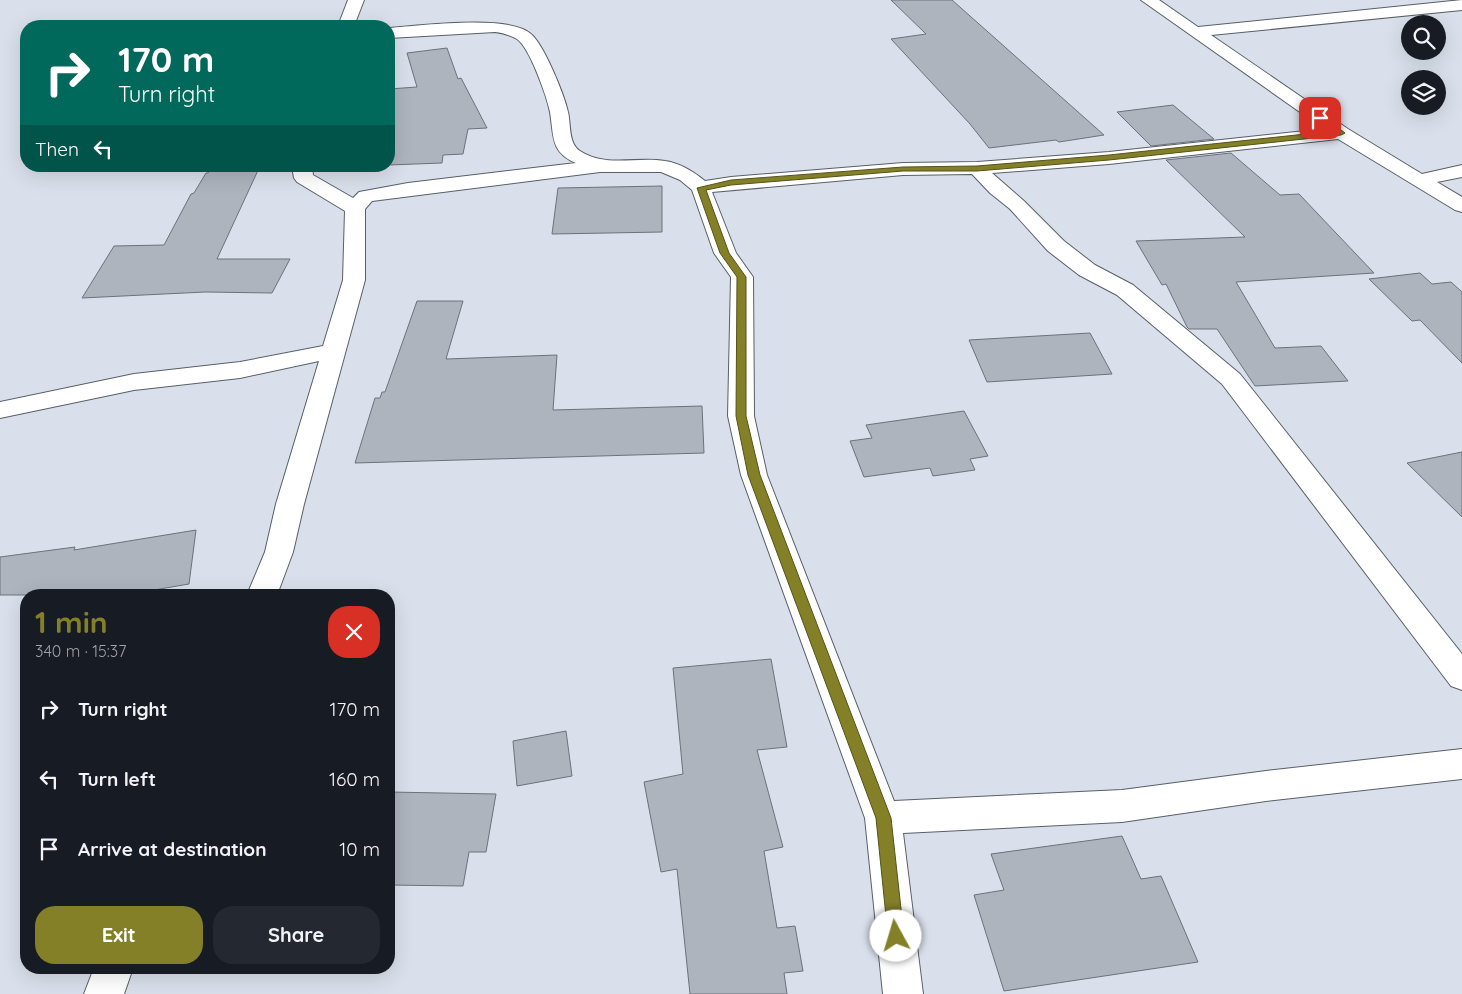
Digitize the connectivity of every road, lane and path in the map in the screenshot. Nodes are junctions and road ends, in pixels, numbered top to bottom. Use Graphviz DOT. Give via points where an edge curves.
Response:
graph roads {
  1 [pos="356,0"];
  2 [pos="1149,0"];
  3 [pos="1462,5"];
  4 [pos="348,20"];
  5 [pos="1196,32"];
  6 [pos="395,33"];
  7 [pos="1341,133"];
  8 [pos="600,166"];
  9 [pos="977,168"];
  10 [pos="1462,171"];
  11 [pos="303,172"];
  12 [pos="1420,180"];
  13 [pos="701,188"];
  14 [pos="1462,206"];
  15 [pos="355,208"];
  16 [pos="334,351"];
  17 [pos="0,410"];
  18 [pos="264,589"];
  19 [pos="1462,677"];
  20 [pos="1462,764"];
  21 [pos="883,818"];
  22 [pos="112,974"];
  23 [pos="104,994"];
  24 [pos="903,994"];
  1 -- 4 [label="street"];
  2 -- 5 [label="street"];
  3 -- 5 [label="street"];
  5 -- 7 [label="street"];
  6 -- 8 [label="street" via="495,27 511,30 525,38 545,70 559,112 561,136 571,154"];
  7 -- 9 [label="street" via="1109,158"];
  7 -- 12 [label="street"];
  8 -- 13 [label="street" via="664,166 687,176"];
  8 -- 15 [label="street" via="366,196"];
  9 -- 13 [label="street" via="903,169 731,182"];
  9 -- 19 [label="street" via="1056,246 1087,270 1124,290 1231,379"];
  10 -- 12 [label="street"];
  11 -- 15 [label="street" via="304,178"];
  12 -- 14 [label="street"];
  13 -- 21 [label="street" via="724,253 742,277 741,416 754,475"];
  15 -- 16 [label="street" via="354,280"];
  16 -- 17 [label="street" via="240,370 134,382"];
  16 -- 18 [label="street" via="279,552"];
  20 -- 21 [label="street" via="1122,806"];
  21 -- 24 [label="street"];
  22 -- 23 [label="street"];
}
